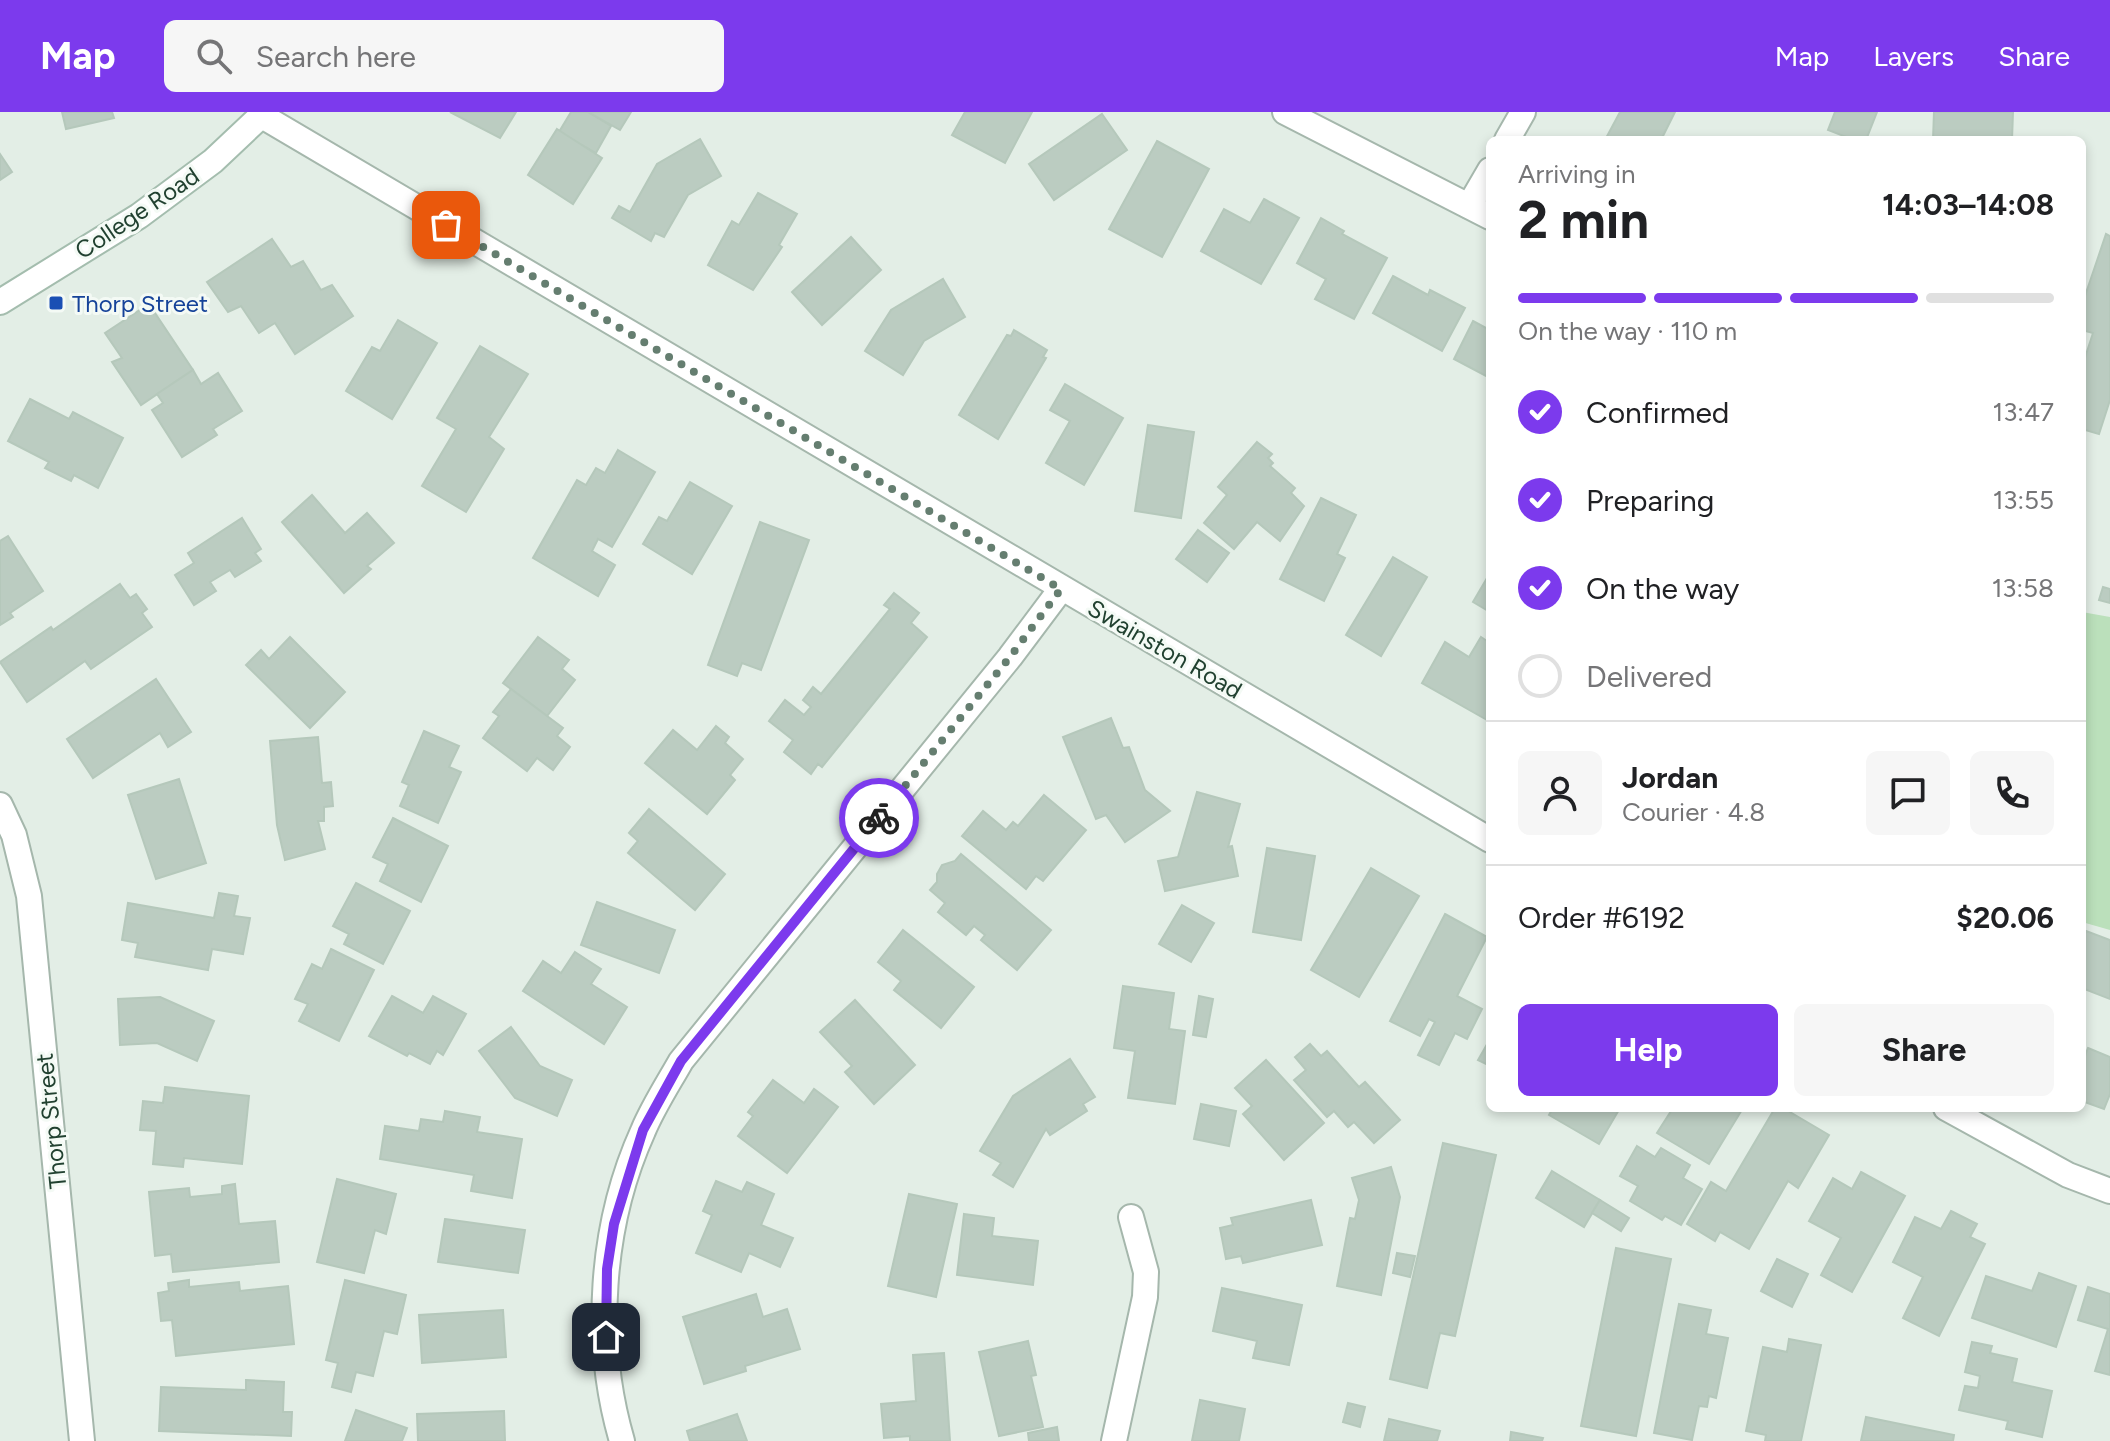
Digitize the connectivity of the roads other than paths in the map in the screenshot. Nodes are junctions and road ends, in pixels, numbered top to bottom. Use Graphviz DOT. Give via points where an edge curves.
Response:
graph roads {
  1 [pos="1285,112"];
  2 [pos="1523,112"];
  3 [pos="264,114"];
  4 [pos="1509,136"];
  5 [pos="1486,186"];
  6 [pos="1480,211"];
  7 [pos="0,302"];
  8 [pos="1061,589"];
  9 [pos="0,805"];
  10 [pos="1486,838"];
  11 [pos="1953,1112"];
  12 [pos="2110,1191"];
  13 [pos="1131,1217"];
  14 [pos="82,1441"];
  15 [pos="622,1441"];
  16 [pos="1114,1441"];
  1 -- 6 [label="street"];
  2 -- 4 [label="street"];
  3 -- 7 [label="street, College Road" via="213,161 139,216"];
  3 -- 8 [label="street, Swainston Road"];
  5 -- 6 [label="street"];
  8 -- 10 [label="street, Swainston Road"];
  8 -- 15 [label="street" via="681,1061 643,1130 622,1193 607,1269 608,1379"];
  9 -- 14 [label="street, Thorp Street" via="14,835 29,896"];
  11 -- 12 [label="street" via="2068,1175"];
  13 -- 16 [label="street" via="1146,1272 1145,1297"];
}
